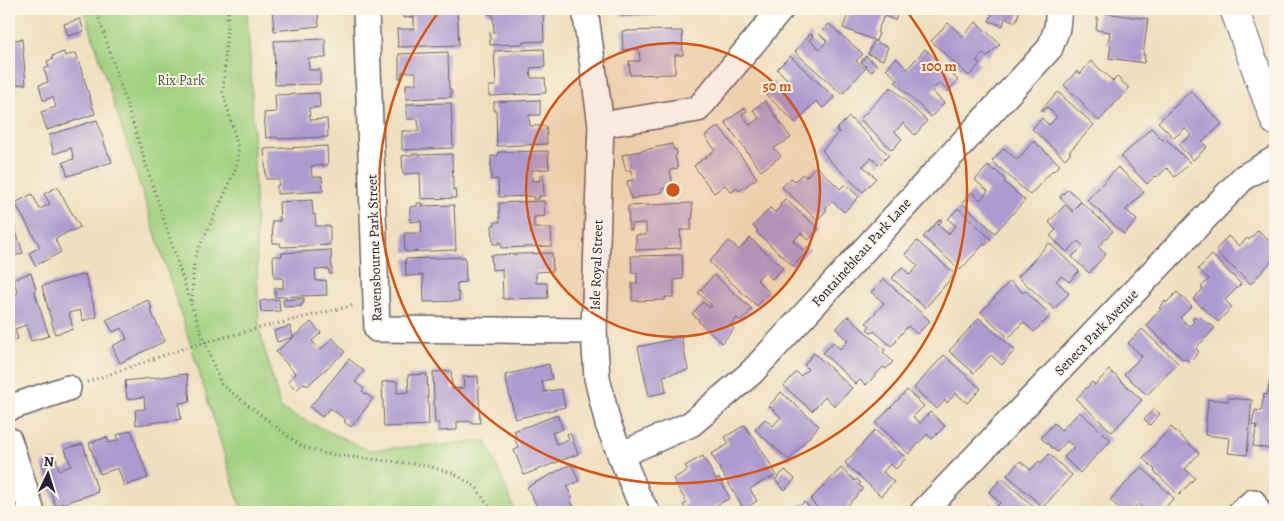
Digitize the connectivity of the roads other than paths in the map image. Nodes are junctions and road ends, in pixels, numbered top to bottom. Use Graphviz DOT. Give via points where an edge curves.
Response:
graph roads {
  1 [pos="366,9"];
  2 [pos="586,9"];
  3 [pos="781,9"];
  4 [pos="1059,9"];
  5 [pos="1234,9"];
  6 [pos="1275,121"];
  7 [pos="601,124"];
  8 [pos="1275,159"];
  9 [pos="594,331"];
  10 [pos="68,388"];
  11 [pos="9,408"];
  12 [pos="9,440"];
  13 [pos="620,455"];
  14 [pos="32,512"];
  15 [pos="647,512"];
  16 [pos="923,512"];
  17 [pos="1241,512"];
  18 [pos="1258,512"];
  1 -- 9 [label="street, Ravensbourne Park Street" via="377,329"];
  2 -- 7 [label="street, Isle Royal Street"];
  3 -- 7 [label="street" via="698,109"];
  4 -- 13 [label="street, Fontainebleau Park Lane" via="1050,48 751,372 691,424"];
  5 -- 6 [label="main road"];
  7 -- 9 [label="street, Isle Royal Street"];
  8 -- 16 [label="street, Seneca Park Avenue" via="1244,177"];
  9 -- 13 [label="street, Isle Royal Street" via="598,378 608,424"];
  10 -- 11 [label="street"];
  12 -- 14 [label="street"];
  13 -- 15 [label="street, Isle Royal Street"];
  17 -- 18 [label="street" via="1253,502"];
}
